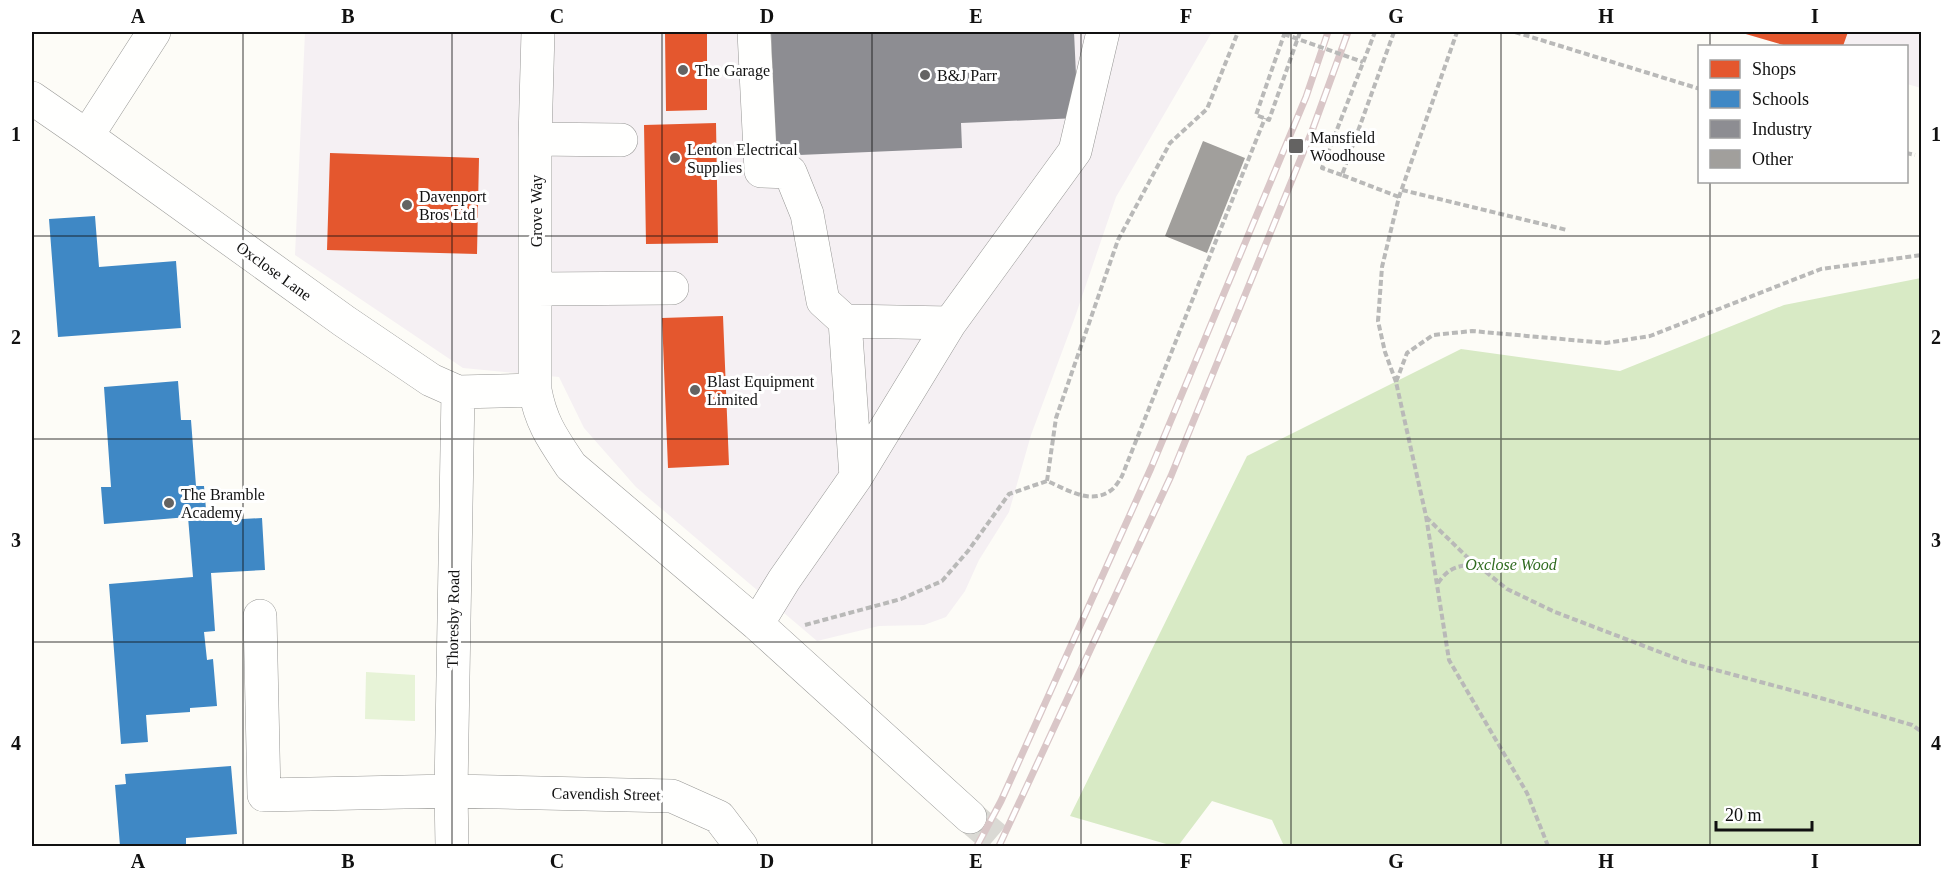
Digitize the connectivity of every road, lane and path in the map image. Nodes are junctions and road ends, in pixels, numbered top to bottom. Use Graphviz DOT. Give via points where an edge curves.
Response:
graph roads {
  1 [pos="154,32"];
  2 [pos="538,32"];
  3 [pos="754,32"];
  4 [pos="1103,32"];
  5 [pos="1238,32"];
  6 [pos="1300,32"];
  7 [pos="1375,32"];
  8 [pos="1394,32"];
  9 [pos="1457,32"];
  10 [pos="1515,32"];
  11 [pos="1285,33"];
  12 [pos="1363,62"];
  13 [pos="1698,87"];
  14 [pos="32,98"];
  15 [pos="1265,118"];
  16 [pos="87,136"];
  17 [pos="535,139"];
  18 [pos="621,140"];
  19 [pos="1908,153"];
  20 [pos="1915,155"];
  21 [pos="1342,176"];
  22 [pos="1402,190"];
  23 [pos="1399,196"];
  24 [pos="1567,230"];
  25 [pos="1922,255"];
  26 [pos="672,288"];
  27 [pos="536,289"];
  28 [pos="845,321"];
  29 [pos="950,323"];
  30 [pos="1396,382"];
  31 [pos="535,390"];
  32 [pos="458,392"];
  33 [pos="856,477"];
  34 [pos="1047,481"];
  35 [pos="1426,516"];
  36 [pos="1478,566"];
  37 [pos="1437,584"];
  38 [pos="260,616"];
  39 [pos="763,630"];
  40 [pos="1922,732"];
  41 [pos="451,791"];
  42 [pos="970,817"];
  43 [pos="452,846"];
  44 [pos="741,846"];
  45 [pos="1548,846"];
  1 -- 16 [label="street"];
  2 -- 17 [label="street, Grove Way"];
  3 -- 28 [label="street" via="761,171 790,172 807,214 823,301"];
  4 -- 29 [label="street" via="1076,151"];
  5 -- 34 [label="path" via="1207,109 1170,143 1118,240 1056,418"];
  6 -- 15 [label="path" via="1269,120"];
  7 -- 12 [label="path"];
  8 -- 21 [label="path"];
  9 -- 22 [label="path"];
  10 -- 13 [label="path"];
  11 -- 12 [label="path, bridge"];
  11 -- 15 [label="path" via="1256,115"];
  12 -- 21 [label="path" via="1322,168"];
  14 -- 16 [label="street, Oxclose Lane"];
  15 -- 34 [label="path" via="1122,476 1110,491 1082,497"];
  16 -- 32 [label="street, Oxclose Lane" via="344,321 431,381"];
  17 -- 18 [label="street"];
  17 -- 27 [label="street, Grove Way"];
  19 -- 20 [label="path"];
  21 -- 23 [label="path"];
  22 -- 23 [label="path"];
  22 -- 24 [label="path"];
  23 -- 30 [label="path" via="1382,267 1378,321"];
  25 -- 30 [label="path" via="1821,269 1650,336 1606,343 1472,331 1433,335 1407,353"];
  26 -- 27 [label="street"];
  27 -- 31 [label="street, Grove Way"];
  28 -- 29 [label="street"];
  28 -- 33 [label="street"];
  29 -- 33 [label="street"];
  30 -- 35 [label="path"];
  31 -- 32 [label="street, Oxclose Lane"];
  31 -- 39 [label="street, Grove Way" via="539,413 571,466"];
  32 -- 41 [label="street, Thoresby Road"];
  33 -- 39 [label="street" via="784,580"];
  34 -- 39 [label="path" via="1009,494 942,581 901,599"];
  35 -- 36 [label="path"];
  35 -- 37 [label="path"];
  36 -- 37 [label="path" via="1453,567"];
  36 -- 40 [label="path" via="1507,589 1555,612 1686,662 1912,725"];
  37 -- 45 [label="path" via="1449,660 1527,793"];
  38 -- 41 [label="street, Cavendish Street" via="264,795"];
  39 -- 42 [label="street, Grove Way"];
  41 -- 43 [label="street, Thoresby Road"];
  41 -- 44 [label="street, Cavendish Street" via="672,796 719,817"];
}
